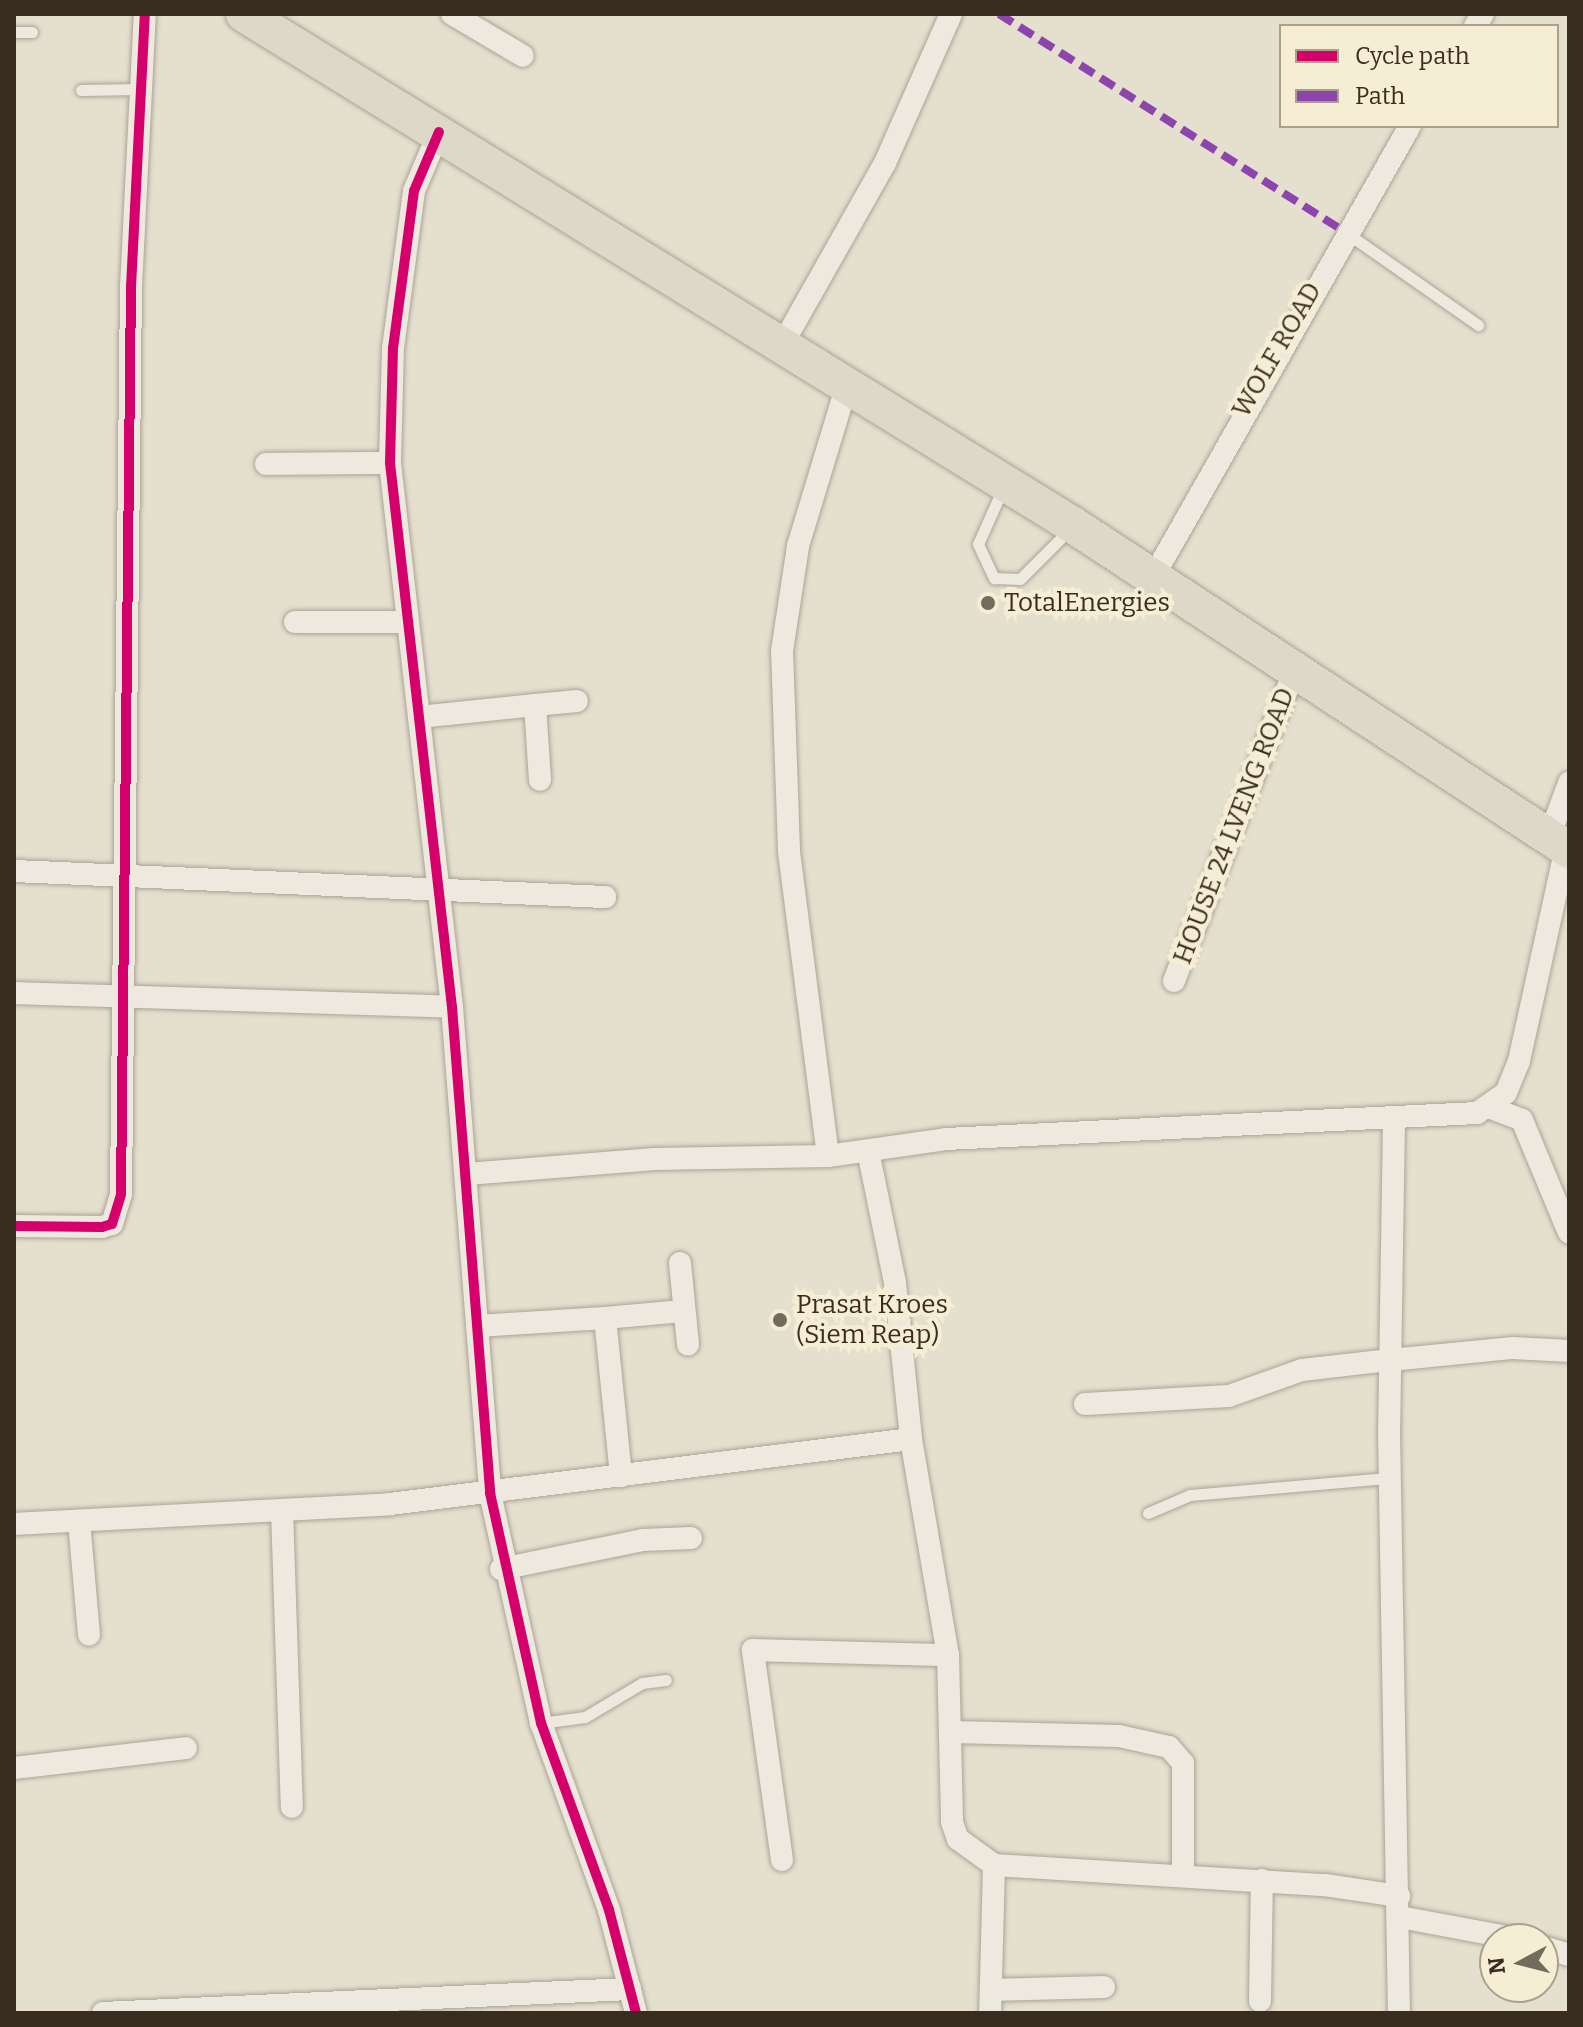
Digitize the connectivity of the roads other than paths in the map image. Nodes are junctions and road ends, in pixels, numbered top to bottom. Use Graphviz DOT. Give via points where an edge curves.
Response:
graph roads {
  1 [pos="145,14"];
  2 [pos="244,14"];
  3 [pos="452,14"];
  4 [pos="951,14"];
  5 [pos="14,32"];
  6 [pos="32,32"];
  7 [pos="523,56"];
  8 [pos="139,89"];
  9 [pos="81,90"];
  10 [pos="1409,128"];
  11 [pos="439,132"];
  12 [pos="1344,231"];
  13 [pos="1478,325"];
  14 [pos="782,345"];
  15 [pos="847,385"];
  16 [pos="390,463"];
  17 [pos="266,464"];
  18 [pos="1006,484"];
  19 [pos="1073,525"];
  20 [pos="1152,579"];
  21 [pos="295,622"];
  22 [pos="403,622"];
  23 [pos="1294,671"];
  24 [pos="577,701"];
  25 [pos="535,705"];
  26 [pos="419,717"];
  27 [pos="540,780"];
  28 [pos="1569,783"];
  29 [pos="1561,845"];
  30 [pos="14,871"];
  31 [pos="122,874"];
  32 [pos="440,892"];
  33 [pos="605,897"];
  34 [pos="1174,981"];
  35 [pos="14,993"];
  36 [pos="125,996"];
  37 [pos="452,1007"];
  38 [pos="1491,1108"];
  39 [pos="1394,1120"];
  40 [pos="868,1151"];
  41 [pos="828,1156"];
  42 [pos="467,1174"];
  43 [pos="14,1226"];
  44 [pos="1569,1233"];
  45 [pos="680,1263"];
  46 [pos="683,1311"];
  47 [pos="605,1318"];
  48 [pos="477,1326"];
  49 [pos="688,1345"];
  50 [pos="1569,1351"];
  51 [pos="1390,1360"];
  52 [pos="1085,1404"];
  53 [pos="911,1439"];
  54 [pos="621,1476"];
  55 [pos="1390,1478"];
  56 [pos="490,1493"];
  57 [pos="282,1510"];
  58 [pos="1148,1513"];
  59 [pos="79,1521"];
  60 [pos="14,1524"];
  61 [pos="691,1538"];
  62 [pos="501,1569"];
  63 [pos="89,1635"];
  64 [pos="948,1655"];
  65 [pos="666,1680"];
  66 [pos="541,1723"];
  67 [pos="953,1732"];
  68 [pos="186,1748"];
  69 [pos="14,1768"];
  70 [pos="292,1807"];
  71 [pos="782,1860"];
  72 [pos="994,1865"];
  73 [pos="1183,1875"];
  74 [pos="1262,1880"];
  75 [pos="1399,1906"];
  76 [pos="1479,1928"];
  77 [pos="1104,1987"];
  78 [pos="630,1989"];
  79 [pos="991,1990"];
  80 [pos="1260,2001"];
  81 [pos="103,2013"];
  82 [pos="636,2013"];
  83 [pos="990,2013"];
  84 [pos="1399,2013"];
  1 -- 8 [label="street"];
  2 -- 11 [label="highway"];
  3 -- 7 [label="street"];
  4 -- 14 [label="street" via="885,163"];
  5 -- 6 [label="lane"];
  8 -- 9 [label="lane"];
  8 -- 31 [label="street"];
  10 -- 12 [label="street, WOLF ROAD"];
  11 -- 14 [label="highway"];
  11 -- 16 [label="street" via="414,191 393,348"];
  12 -- 13 [label="lane"];
  12 -- 20 [label="street, WOLF ROAD"];
  14 -- 15 [label="highway"];
  15 -- 18 [label="highway"];
  15 -- 41 [label="street" via="798,546 782,651 789,850"];
  16 -- 17 [label="street"];
  16 -- 22 [label="street"];
  18 -- 19 [label="highway"];
  18 -- 19 [label="lane" via="978,544 994,578 1020,579"];
  19 -- 20 [label="highway"];
  20 -- 23 [label="highway"];
  21 -- 22 [label="street"];
  22 -- 26 [label="street"];
  23 -- 29 [label="highway"];
  23 -- 34 [label="street, HOUSE 24 LVENG ROAD"];
  24 -- 25 [label="street"];
  25 -- 26 [label="street"];
  25 -- 27 [label="street"];
  26 -- 32 [label="street"];
  28 -- 29 [label="street"];
  29 -- 38 [label="street" via="1519,1061"];
  30 -- 31 [label="street"];
  31 -- 32 [label="street"];
  31 -- 36 [label="street"];
  32 -- 33 [label="street"];
  32 -- 37 [label="street"];
  35 -- 36 [label="street"];
  36 -- 37 [label="street"];
  36 -- 43 [label="street" via="117,1213 102,1227"];
  37 -- 42 [label="street"];
  38 -- 39 [label="street"];
  38 -- 44 [label="street" via="1522,1120"];
  39 -- 40 [label="street" via="946,1139"];
  39 -- 51 [label="street"];
  40 -- 41 [label="street"];
  40 -- 53 [label="street" via="895,1283"];
  41 -- 42 [label="street" via="654,1159"];
  42 -- 48 [label="street"];
  45 -- 46 [label="street"];
  46 -- 47 [label="street"];
  46 -- 49 [label="street"];
  47 -- 48 [label="street"];
  47 -- 54 [label="street"];
  48 -- 56 [label="street"];
  50 -- 51 [label="street" via="1513,1348"];
  51 -- 52 [label="street" via="1302,1370 1229,1396"];
  51 -- 55 [label="street"];
  53 -- 54 [label="street"];
  53 -- 64 [label="street"];
  54 -- 56 [label="street"];
  55 -- 58 [label="lane" via="1190,1495"];
  55 -- 75 [label="street"];
  56 -- 57 [label="street"];
  56 -- 62 [label="street"];
  57 -- 59 [label="street"];
  57 -- 70 [label="street"];
  59 -- 60 [label="street"];
  59 -- 63 [label="street"];
  61 -- 62 [label="street" via="643,1540"];
  62 -- 66 [label="street"];
  64 -- 67 [label="street"];
  64 -- 71 [label="street" via="753,1650"];
  65 -- 66 [label="lane" via="642,1683 585,1717"];
  66 -- 78 [label="street"];
  67 -- 72 [label="street" via="952,1822 958,1839"];
  67 -- 73 [label="street" via="1119,1736 1169,1747 1183,1763"];
  68 -- 69 [label="street"];
  72 -- 73 [label="street"];
  72 -- 79 [label="street"];
  73 -- 74 [label="street"];
  74 -- 75 [label="street"];
  74 -- 80 [label="street"];
  75 -- 76 [label="street"];
  75 -- 84 [label="street"];
  77 -- 79 [label="street"];
  78 -- 81 [label="street"];
  78 -- 82 [label="street"];
  79 -- 83 [label="street"];
}
